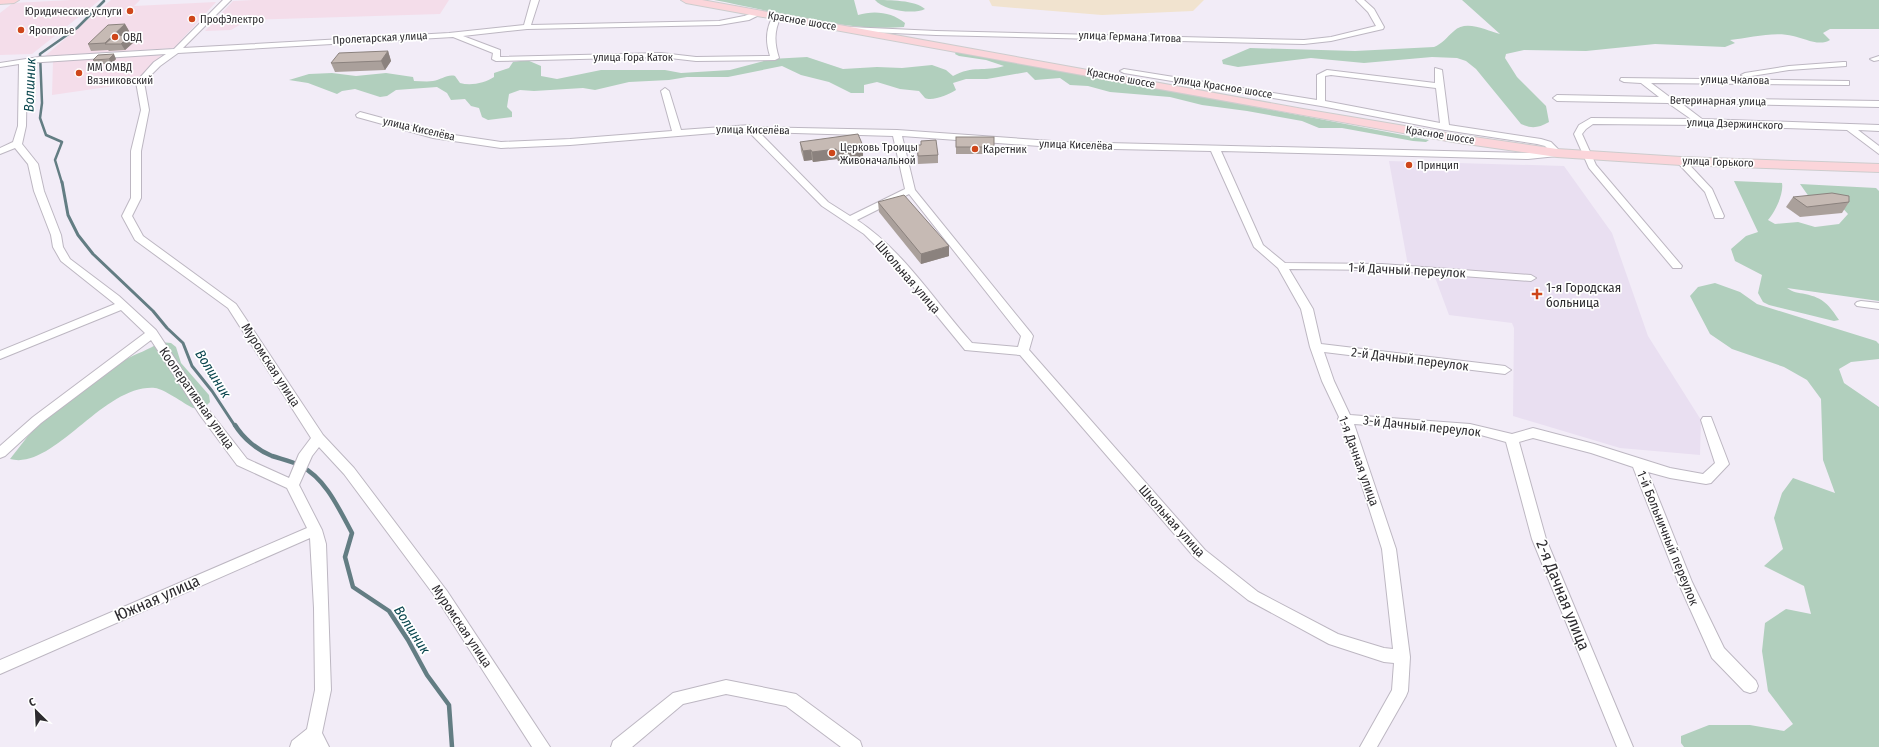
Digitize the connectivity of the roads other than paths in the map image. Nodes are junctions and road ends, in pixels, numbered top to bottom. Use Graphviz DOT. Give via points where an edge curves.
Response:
graph roads {
  1 [pos="4,0"];
  2 [pos="14,0"];
  3 [pos="227,0"];
  4 [pos="535,0"];
  5 [pos="686,0"];
  6 [pos="1360,0"];
  7 [pos="0,1"];
  8 [pos="0,4"];
  9 [pos="758,13"];
  10 [pos="777,16"];
  11 [pos="527,27"];
  12 [pos="846,29"];
  13 [pos="451,34"];
  14 [pos="177,50"];
  15 [pos="22,61"];
  16 [pos="1843,64"];
  17 [pos="0,65"];
  18 [pos="1438,70"];
  19 [pos="1124,71"];
  20 [pos="1624,80"];
  21 [pos="1643,80"];
  22 [pos="1730,80"];
  23 [pos="1846,83"];
  24 [pos="1440,86"];
  25 [pos="665,91"];
  26 [pos="1557,98"];
  27 [pos="1672,101"];
  28 [pos="1322,103"];
  29 [pos="1879,104"];
  30 [pos="360,115"];
  31 [pos="1700,122"];
  32 [pos="1445,127"];
  33 [pos="1849,127"];
  34 [pos="750,128"];
  35 [pos="1879,128"];
  36 [pos="677,132"];
  37 [pos="897,133"];
  38 [pos="18,144"];
  39 [pos="1215,149"];
  40 [pos="0,151"];
  41 [pos="1879,151"];
  42 [pos="1557,153"];
  43 [pos="1586,155"];
  44 [pos="1680,160"];
  45 [pos="1879,168"];
  46 [pos="910,190"];
  47 [pos="1719,216"];
  48 [pos="850,220"];
  49 [pos="1282,266"];
  50 [pos="1677,266"];
  51 [pos="1532,278"];
  52 [pos="122,304"];
  53 [pos="1861,304"];
  54 [pos="1879,306"];
  55 [pos="152,332"];
  56 [pos="1316,347"];
  57 [pos="1023,351"];
  58 [pos="0,355"];
  59 [pos="1505,370"];
  60 [pos="1344,418"];
  61 [pos="1707,420"];
  62 [pos="318,438"];
  63 [pos="1512,439"];
  64 [pos="0,453"];
  65 [pos="1638,464"];
  66 [pos="292,485"];
  67 [pos="315,530"];
  68 [pos="1402,657"];
  69 [pos="0,667"];
  70 [pos="1750,686"];
  71 [pos="318,740"];
  72 [pos="298,747"];
  73 [pos="542,747"];
  74 [pos="619,747"];
  75 [pos="854,747"];
  76 [pos="1368,747"];
  77 [pos="1625,747"];
  1 -- 2 [label="main road"];
  1 -- 7 [label="main road"];
  1 -- 8 [label="street"];
  3 -- 14 [label="street, Муромская улица"];
  4 -- 11 [label="street"];
  5 -- 9 [label="main road, Красное шоссе"];
  6 -- 12 [label="street, улица Германа Титова" via="1371,11 1380,27 1331,39 1304,42"];
  9 -- 10 [label="main road, Красное шоссе"];
  9 -- 11 [label="street, Пролетарская улица" via="719,23"];
  10 -- 12 [label="main road, Красное шоссе"];
  10 -- 13 [label="street, улица Гора Каток" via="769,40 775,58 696,59 661,55 496,59 496,52"];
  11 -- 13 [label="street, Пролетарская улица"];
  12 -- 42 [label="main road, Красное шоссе" via="1303,112"];
  13 -- 14 [label="street, Пролетарская улица"];
  14 -- 15 [label="street, Пролетарская улица"];
  14 -- 62 [label="street, Муромская улица" via="157,64 140,82 145,110 136,151 136,198 127,216 139,238 232,306"];
  15 -- 17 [label="street, Пролетарская улица"];
  15 -- 38 [label="street" via="22,126"];
  16 -- 22 [label="street" via="1750,73"];
  18 -- 24 [label="street"];
  19 -- 28 [label="street, улица Красное шоссе"];
  20 -- 21 [label="street, улица Чкалова"];
  21 -- 22 [label="street, улица Чкалова"];
  21 -- 27 [label="street"];
  22 -- 23 [label="street, улица Чкалова"];
  24 -- 28 [label="street" via="1330,72 1321,75"];
  24 -- 32 [label="street"];
  25 -- 36 [label="street"];
  26 -- 27 [label="street, Ветеринарная улица"];
  27 -- 29 [label="street, Ветеринарная улица"];
  27 -- 31 [label="street"];
  28 -- 32 [label="street, улица Красное шоссе"];
  30 -- 36 [label="street, улица Киселёва" via="433,135 501,145 570,142"];
  31 -- 33 [label="street, улица Дзержинского"];
  31 -- 43 [label="street, улица Дзержинского" via="1591,122 1582,127 1578,134"];
  32 -- 42 [label="street, улица Красное шоссе" via="1538,141 1548,144"];
  33 -- 35 [label="street, улица Дзержинского"];
  33 -- 41 [label="street"];
  34 -- 36 [label="street, улица Киселёва"];
  34 -- 37 [label="street, улица Киселёва"];
  34 -- 48 [label="street, Школьная улица" via="806,188"];
  37 -- 39 [label="street, улица Киселёва" via="1066,145"];
  37 -- 46 [label="street"];
  38 -- 40 [label="street"];
  38 -- 52 [label="street, Кооперативная улица" via="33,164 38,191 56,235 58,247 66,261"];
  39 -- 42 [label="street, улица Киселёва" via="1528,156"];
  39 -- 49 [label="street, 1-я Дачная улица" via="1259,248"];
  42 -- 43 [label="main road, улица Горького"];
  43 -- 44 [label="main road, улица Горького"];
  43 -- 50 [label="street" via="1611,190"];
  44 -- 45 [label="main road, улица Горького"];
  44 -- 47 [label="street" via="1709,191"];
  46 -- 48 [label="street"];
  46 -- 57 [label="street" via="1027,336"];
  48 -- 57 [label="street, Школьная улица" via="868,232 901,265 969,347"];
  49 -- 51 [label="street, 1-й Дачный переулок" via="1382,267"];
  49 -- 56 [label="street, 1-я Дачная улица" via="1307,309"];
  52 -- 55 [label="street, Кооперативная улица"];
  52 -- 58 [label="street"];
  53 -- 54 [label="street"];
  55 -- 64 [label="street" via="37,420"];
  55 -- 66 [label="street, Кооперативная улица" via="204,412 242,462"];
  56 -- 59 [label="street, 2-й Дачный переулок" via="1370,356"];
  56 -- 60 [label="street, 1-я Дачная улица"];
  57 -- 68 [label="street, Школьная улица" via="1200,554 1253,596 1334,639 1384,655"];
  60 -- 63 [label="street, 3-й Дачный переулок" via="1470,428"];
  60 -- 68 [label="street, 1-я Дачная улица" via="1349,426 1389,549"];
  61 -- 65 [label="street, 1-й Больничный переулок" via="1722,464 1706,479"];
  62 -- 66 [label="street" via="306,454"];
  62 -- 73 [label="street, Муромская улица" via="349,471 442,595"];
  63 -- 65 [label="street" via="1533,433"];
  63 -- 77 [label="street, 2-я Дачная улица" via="1539,539"];
  65 -- 70 [label="street, 1-й Больничный переулок" via="1685,582 1718,653"];
  66 -- 67 [label="street"];
  67 -- 69 [label="street, Южная улица"];
  67 -- 71 [label="street" via="319,544 322,608 323,690"];
  68 -- 76 [label="street, 1-я Дачная улица" via="1400,691"];
  71 -- 72 [label="street"];
  74 -- 75 [label="street" via="679,698 726,687 790,699"];
}
